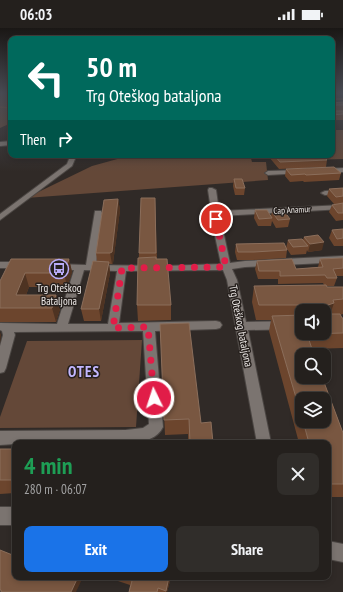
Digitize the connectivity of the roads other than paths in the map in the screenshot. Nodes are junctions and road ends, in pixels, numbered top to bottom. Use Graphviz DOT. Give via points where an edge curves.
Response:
graph roads {
  1 [pos="71,158"];
  2 [pos="343,170"];
  3 [pos="268,174"];
  4 [pos="212,190"];
  5 [pos="343,192"];
  6 [pos="325,193"];
  7 [pos="343,207"];
  8 [pos="98,213"];
  9 [pos="216,214"];
  10 [pos="0,218"];
  11 [pos="343,259"];
  12 [pos="0,265"];
  13 [pos="34,266"];
  14 [pos="49,266"];
  15 [pos="91,267"];
  16 [pos="226,267"];
  17 [pos="80,268"];
  18 [pos="122,268"];
  19 [pos="216,325"];
  20 [pos="295,325"];
  21 [pos="242,326"];
  22 [pos="4,327"];
  23 [pos="148,327"];
  24 [pos="62,328"];
  25 [pos="113,328"];
  26 [pos="0,368"];
  27 [pos="0,438"];
  28 [pos="95,440"];
  29 [pos="263,440"];
  30 [pos="0,516"];
  31 [pos="12,516"];
  32 [pos="331,551"];
  33 [pos="343,553"];
  1 -- 10 [label="street" via="72,162 66,168"];
  2 -- 3 [label="street"];
  4 -- 9 [label="street"];
  5 -- 6 [label="street"];
  7 -- 9 [label="street, Cap Anamur"];
  8 -- 15 [label="street"];
  9 -- 16 [label="street"];
  11 -- 16 [label="street"];
  12 -- 13 [label="street"];
  14 -- 17 [label="street"];
  15 -- 17 [label="street"];
  15 -- 18 [label="street"];
  16 -- 18 [label="street"];
  16 -- 21 [label="street, Trg Oteškog bataljona" via="232,280"];
  17 -- 24 [label="street"];
  18 -- 25 [label="street"];
  19 -- 23 [label="street"];
  20 -- 21 [label="street"];
  21 -- 29 [label="street, Trg Oteškog bataljona"];
  22 -- 24 [label="street"];
  22 -- 26 [label="street" via="9,334"];
  23 -- 25 [label="street"];
  23 -- 28 [label="street" via="156,427 143,436"];
  24 -- 25 [label="street"];
  27 -- 28 [label="street"];
  30 -- 31 [label="street"];
  32 -- 33 [label="street"];
}
